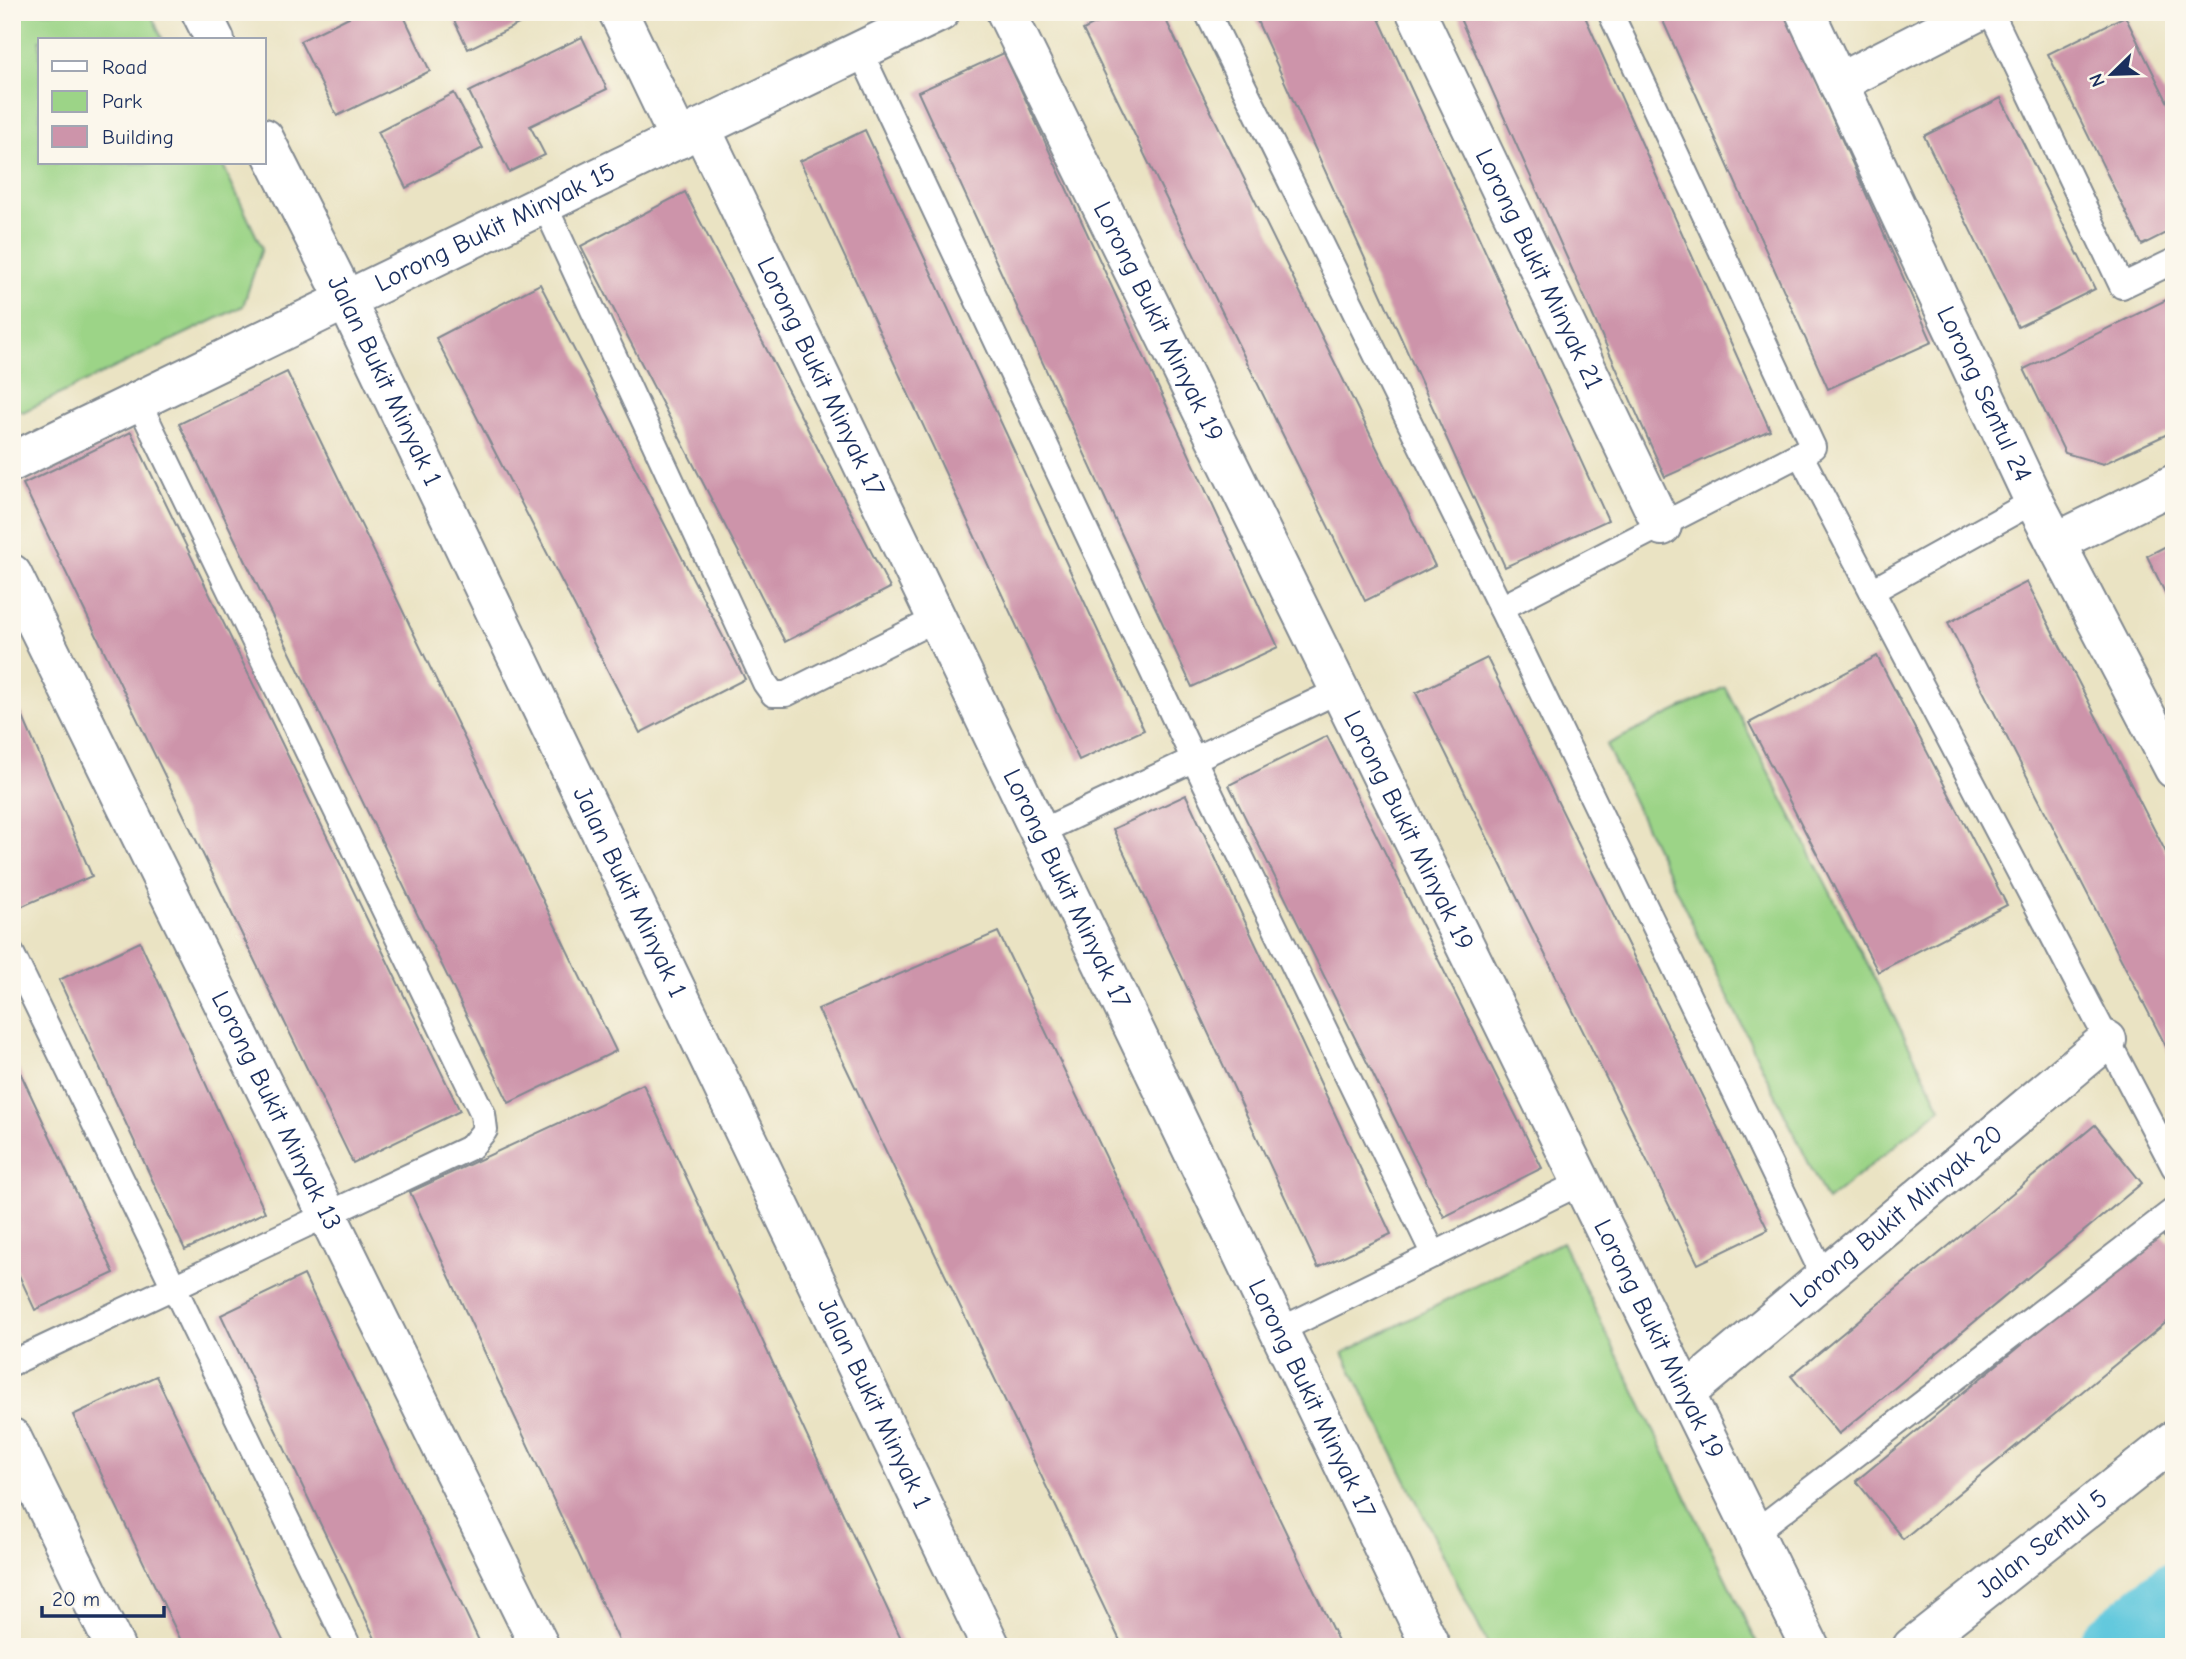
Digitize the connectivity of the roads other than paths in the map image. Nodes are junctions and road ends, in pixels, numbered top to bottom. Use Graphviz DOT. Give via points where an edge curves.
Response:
graph roads {
  1 [pos="201,12"];
  2 [pos="618,12"];
  3 [pos="940,12"];
  4 [pos="1006,12"];
  5 [pos="1207,12"];
  6 [pos="1416,12"];
  7 [pos="1611,12"];
  8 [pos="1805,12"];
  9 [pos="1977,12"];
  10 [pos="1991,12"];
  11 [pos="214,38"];
  12 [pos="860,51"];
  13 [pos="1838,83"];
  14 [pos="690,134"];
  15 [pos="266,142"];
  16 [pos="544,204"];
  17 [pos="2174,261"];
  18 [pos="346,300"];
  19 [pos="138,401"];
  20 [pos="1800,454"];
  21 [pos="12,462"];
  22 [pos="2174,484"];
  23 [pos="2034,501"];
  24 [pos="1661,526"];
  25 [pos="2056,542"];
  26 [pos="12,574"];
  27 [pos="1871,591"];
  28 [pos="1501,608"];
  29 [pos="938,618"];
  30 [pos="1340,690"];
  31 [pos="1194,760"];
  32 [pos="2174,769"];
  33 [pos="1041,832"];
  34 [pos="12,954"];
  35 [pos="18,980"];
  36 [pos="2107,1040"];
  37 [pos="2174,1167"];
  38 [pos="1582,1182"];
  39 [pos="2174,1210"];
  40 [pos="327,1214"];
  41 [pos="1434,1255"];
  42 [pos="1824,1278"];
  43 [pos="174,1287"];
  44 [pos="1280,1330"];
  45 [pos="12,1363"];
  46 [pos="1686,1393"];
  47 [pos="12,1438"];
  48 [pos="2174,1440"];
  49 [pos="1754,1533"];
  50 [pos="115,1647"];
  51 [pos="349,1647"];
  52 [pos="540,1647"];
  53 [pos="991,1647"];
  54 [pos="1431,1647"];
  55 [pos="1811,1647"];
  56 [pos="1912,1647"];
  1 -- 11 [label="street"];
  2 -- 14 [label="street, Lorong Bukit Minyak 17"];
  3 -- 12 [label="street, Lorong Bukit Minyak 15"];
  4 -- 30 [label="street, Lorong Bukit Minyak 19"];
  5 -- 28 [label="lane"];
  6 -- 24 [label="street, Lorong Bukit Minyak 21"];
  7 -- 20 [label="lane" via="1813,447"];
  8 -- 13 [label="street, Lorong Sentul 24"];
  9 -- 13 [label="street"];
  10 -- 17 [label="lane" via="2122,286"];
  12 -- 14 [label="street, Lorong Bukit Minyak 15"];
  12 -- 31 [label="lane"];
  13 -- 23 [label="street, Lorong Sentul 24"];
  14 -- 16 [label="street, Lorong Bukit Minyak 15"];
  14 -- 29 [label="street, Lorong Bukit Minyak 17"];
  15 -- 18 [label="street, Jalan Bukit Minyak 1"];
  16 -- 18 [label="street, Lorong Bukit Minyak 15"];
  16 -- 29 [label="lane" via="773,694 786,694"];
  18 -- 19 [label="street, Lorong Bukit Minyak 15"];
  18 -- 53 [label="street, Jalan Bukit Minyak 1"];
  19 -- 21 [label="street, Lorong Bukit Minyak 15"];
  19 -- 40 [label="lane" via="483,1115 485,1130 471,1147"];
  20 -- 24 [label="lane"];
  20 -- 27 [label="lane"];
  22 -- 25 [label="street"];
  23 -- 25 [label="street, Lorong Sentul 24"];
  23 -- 27 [label="lane"];
  24 -- 28 [label="lane"];
  25 -- 32 [label="street, Lorong Sentul 24"];
  26 -- 40 [label="street, Lorong Bukit Minyak 13"];
  27 -- 36 [label="lane"];
  28 -- 42 [label="lane"];
  29 -- 33 [label="street, Lorong Bukit Minyak 17"];
  30 -- 31 [label="lane"];
  30 -- 38 [label="street, Lorong Bukit Minyak 19"];
  31 -- 33 [label="lane"];
  31 -- 41 [label="lane"];
  33 -- 44 [label="street, Lorong Bukit Minyak 17"];
  34 -- 35 [label="lane"];
  35 -- 43 [label="lane"];
  36 -- 37 [label="lane"];
  36 -- 42 [label="street, Lorong Bukit Minyak 20"];
  38 -- 41 [label="lane"];
  38 -- 46 [label="street, Lorong Bukit Minyak 19"];
  39 -- 49 [label="lane"];
  40 -- 43 [label="lane"];
  40 -- 52 [label="street, Lorong Bukit Minyak 13"];
  41 -- 44 [label="lane"];
  42 -- 46 [label="street, Lorong Bukit Minyak 20"];
  43 -- 45 [label="lane"];
  43 -- 51 [label="lane"];
  44 -- 54 [label="street, Lorong Bukit Minyak 17"];
  46 -- 49 [label="street, Lorong Bukit Minyak 19"];
  47 -- 50 [label="street"];
  48 -- 56 [label="street, Jalan Sentul 5"];
  49 -- 55 [label="street, Lorong Bukit Minyak 19"];
}
